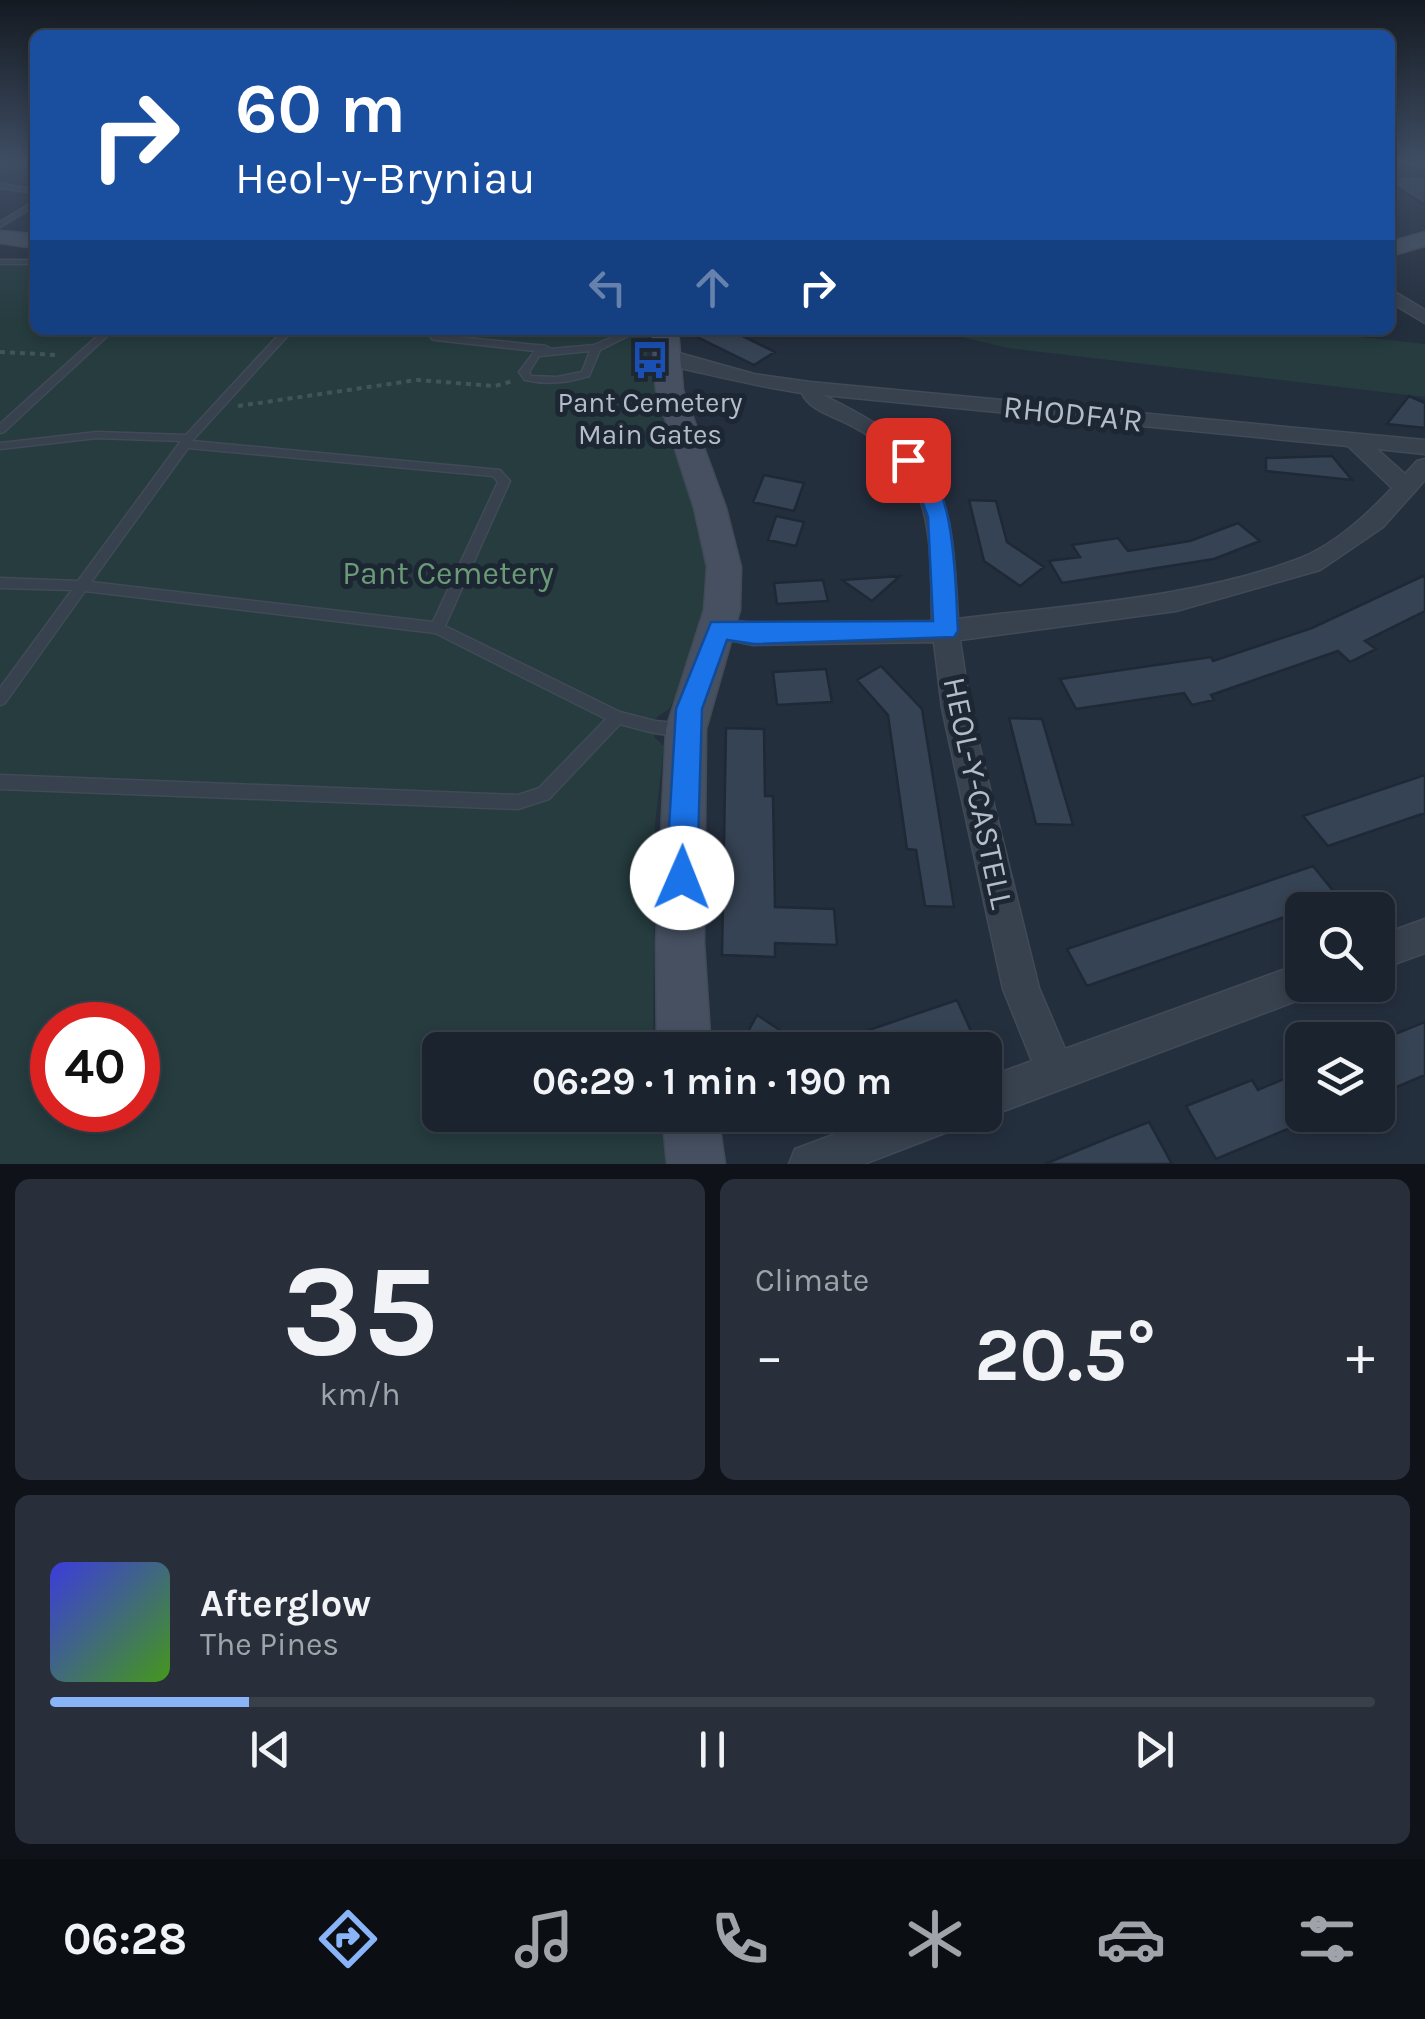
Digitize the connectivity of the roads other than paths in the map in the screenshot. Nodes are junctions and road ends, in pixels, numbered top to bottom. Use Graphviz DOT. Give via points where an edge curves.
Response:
graph roads {
  1 [pos="0,237"];
  2 [pos="1425,239"];
  3 [pos="30,240"];
  4 [pos="1395,248"];
  5 [pos="0,265"];
  6 [pos="30,265"];
  7 [pos="1395,297"];
  8 [pos="1425,318"];
  9 [pos="104,335"];
  10 [pos="284,335"];
  11 [pos="434,335"];
  12 [pos="624,335"];
  13 [pos="664,345"];
  14 [pos="596,348"];
  15 [pos="547,349"];
  16 [pos="810,388"];
  17 [pos="0,430"];
  18 [pos="1354,440"];
  19 [pos="188,441"];
  20 [pos="0,446"];
  21 [pos="1425,446"];
  22 [pos="1425,466"];
  23 [pos="1405,487"];
  24 [pos="0,583"];
  25 [pos="82,586"];
  26 [pos="437,628"];
  27 [pos="720,629"];
  28 [pos="946,631"];
  29 [pos="0,699"];
  30 [pos="617,717"];
  31 [pos="686,729"];
  32 [pos="0,782"];
  33 [pos="1425,936"];
  34 [pos="1395,947"];
  35 [pos="1285,987"];
  36 [pos="683,1032"];
  37 [pos="1055,1072"];
  38 [pos="1002,1092"];
  39 [pos="692,1132"];
  40 [pos="896,1132"];
  41 [pos="696,1164"];
  42 [pos="810,1164"];
  1 -- 3 [label="street"];
  2 -- 4 [label="street"];
  5 -- 6 [label="lane"];
  7 -- 8 [label="street"];
  9 -- 17 [label="lane"];
  10 -- 19 [label="lane"];
  11 -- 15 [label="lane"];
  12 -- 14 [label="lane"];
  13 -- 16 [label="street, RHODFA'R" via="679,359"];
  13 -- 27 [label="street" via="719,536 726,598"];
  14 -- 15 [label="lane"];
  14 -- 15 [label="lane" via="586,374 557,381 526,375 536,353"];
  16 -- 18 [label="street, RHODFA'R"];
  16 -- 28 [label="street, HEOL-Y-CASTELL" via="813,398 864,424 923,476 939,517"];
  18 -- 21 [label="street, RHODFA'R"];
  18 -- 23 [label="street"];
  19 -- 20 [label="lane" via="96,436"];
  19 -- 25 [label="lane"];
  19 -- 26 [label="lane" via="496,474 504,481"];
  22 -- 23 [label="street"];
  23 -- 28 [label="street" via="1374,521 1311,564 1176,601"];
  24 -- 25 [label="lane"];
  25 -- 26 [label="lane"];
  25 -- 29 [label="lane"];
  26 -- 30 [label="lane"];
  27 -- 28 [label="street"];
  27 -- 31 [label="street"];
  28 -- 37 [label="street, HEOL-Y-CASTELL" via="956,708 1022,989"];
  30 -- 31 [label="lane"];
  30 -- 32 [label="lane" via="544,794 518,802"];
  31 -- 36 [label="street"];
  33 -- 34 [label="street"];
  35 -- 37 [label="street"];
  37 -- 38 [label="street"];
  39 -- 41 [label="street"];
  40 -- 42 [label="street"];
}
